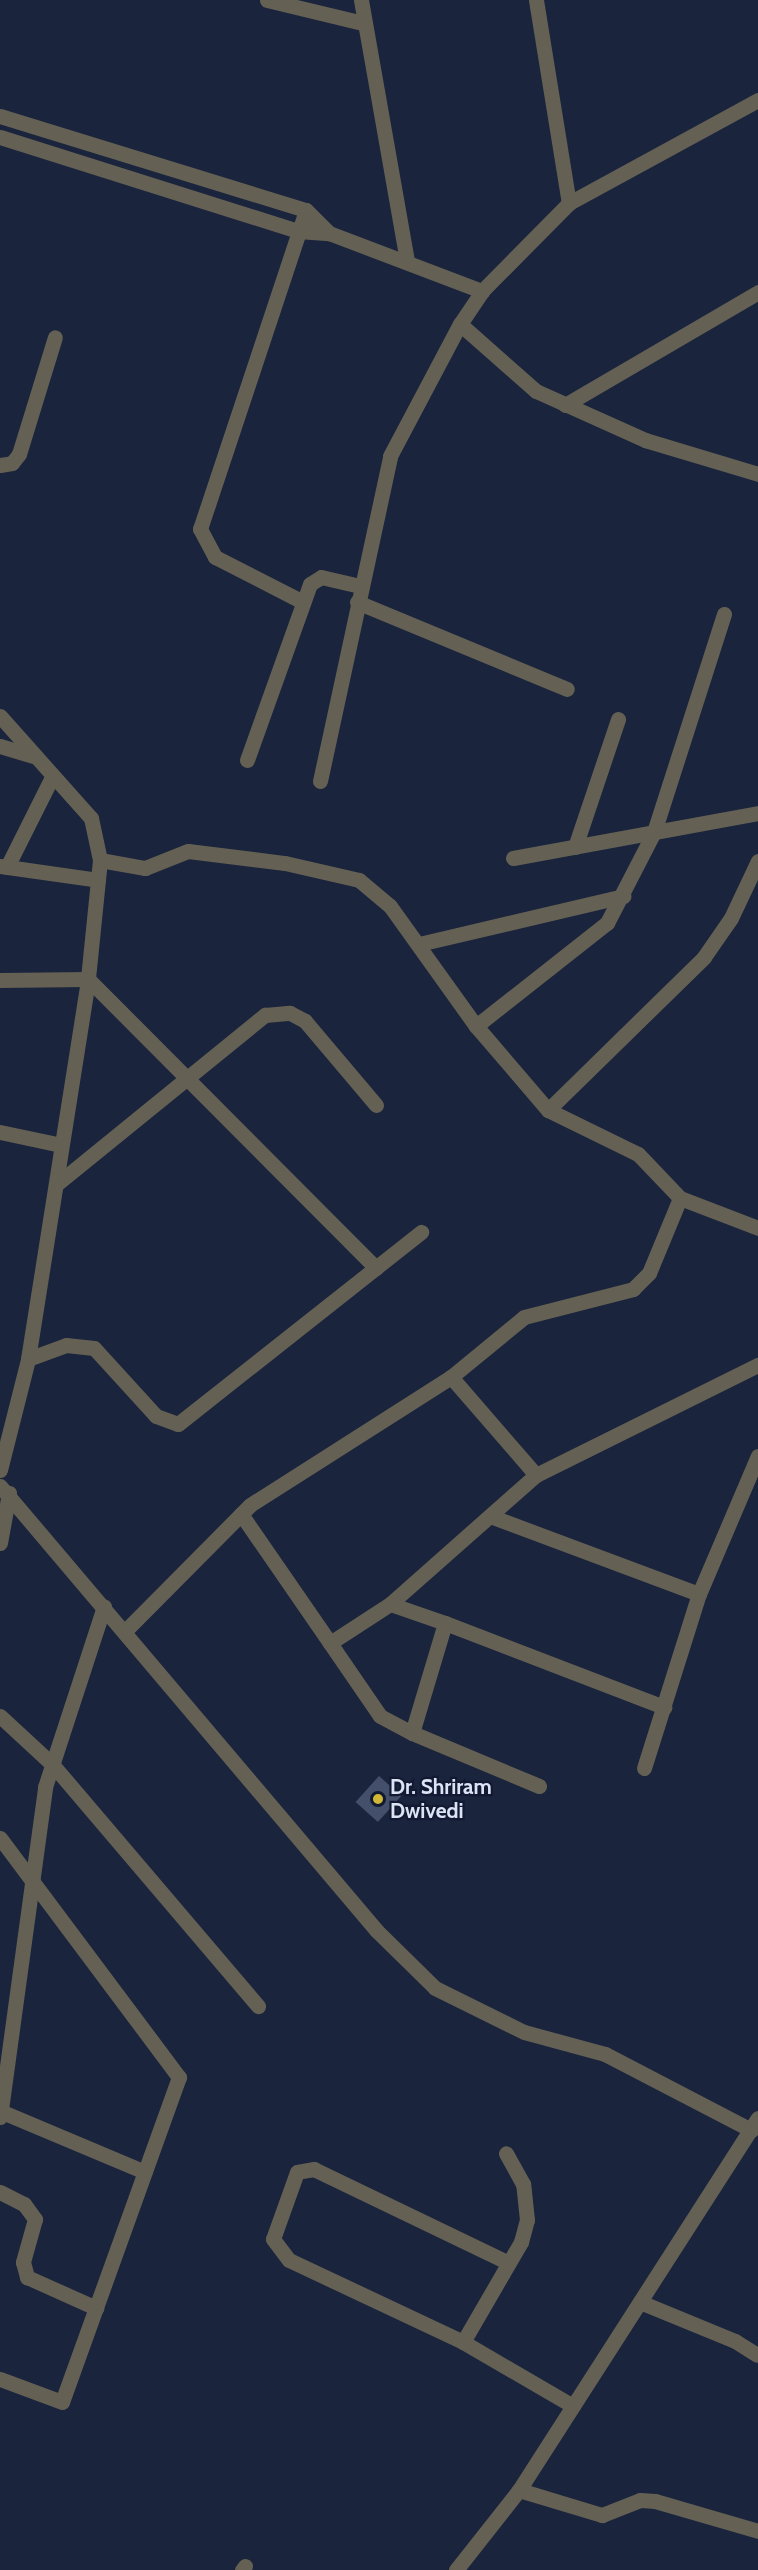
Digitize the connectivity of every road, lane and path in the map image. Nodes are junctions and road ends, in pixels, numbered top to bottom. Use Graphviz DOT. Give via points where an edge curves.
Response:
graph roads {
  1 [pos="267,0"];
  2 [pos="361,0"];
  3 [pos="536,0"];
  4 [pos="363,22"];
  5 [pos="758,100"];
  6 [pos="0,116"];
  7 [pos="0,137"];
  8 [pos="569,203"];
  9 [pos="306,210"];
  10 [pos="298,231"];
  11 [pos="329,233"];
  12 [pos="407,262"];
  13 [pos="482,291"];
  14 [pos="758,292"];
  15 [pos="460,324"];
  16 [pos="55,337"];
  17 [pos="565,405"];
  18 [pos="0,465"];
  19 [pos="758,474"];
  20 [pos="359,594"];
  21 [pos="303,602"];
  22 [pos="724,614"];
  23 [pos="567,689"];
  24 [pos="0,716"];
  25 [pos="618,719"];
  26 [pos="0,746"];
  27 [pos="33,756"];
  28 [pos="247,760"];
  29 [pos="52,777"];
  30 [pos="320,781"];
  31 [pos="758,813"];
  32 [pos="654,832"];
  33 [pos="575,847"];
  34 [pos="513,858"];
  35 [pos="100,860"];
  36 [pos="758,861"];
  37 [pos="4,867"];
  38 [pos="754,878"];
  39 [pos="98,880"];
  40 [pos="623,896"];
  41 [pos="419,944"];
  42 [pos="88,979"];
  43 [pos="0,980"];
  44 [pos="476,1026"];
  45 [pos="192,1078"];
  46 [pos="376,1105"];
  47 [pos="548,1110"];
  48 [pos="0,1131"];
  49 [pos="61,1145"];
  50 [pos="58,1183"];
  51 [pos="680,1197"];
  52 [pos="758,1228"];
  53 [pos="420,1232"];
  54 [pos="376,1268"];
  55 [pos="28,1359"];
  56 [pos="758,1365"];
  57 [pos="450,1377"];
  58 [pos="758,1456"];
  59 [pos="0,1470"];
  60 [pos="536,1475"];
  61 [pos="4,1489"];
  62 [pos="241,1514"];
  63 [pos="490,1516"];
  64 [pos="0,1543"];
  65 [pos="699,1594"];
  66 [pos="390,1604"];
  67 [pos="104,1606"];
  68 [pos="445,1623"];
  69 [pos="124,1631"];
  70 [pos="330,1643"];
  71 [pos="664,1707"];
  72 [pos="0,1716"];
  73 [pos="412,1733"];
  74 [pos="52,1764"];
  75 [pos="644,1768"];
  76 [pos="539,1786"];
  77 [pos="0,1838"];
  78 [pos="30,1881"];
  79 [pos="258,2006"];
  80 [pos="1,2113"];
  81 [pos="754,2124"];
  82 [pos="506,2153"];
  83 [pos="145,2172"];
  84 [pos="0,2192"];
  85 [pos="507,2262"];
  86 [pos="640,2302"];
  87 [pos="96,2308"];
  88 [pos="463,2342"];
  89 [pos="757,2355"];
  90 [pos="0,2379"];
  91 [pos="573,2406"];
  92 [pos="519,2490"];
  93 [pos="758,2531"];
  94 [pos="456,2570"];
  1 -- 4 [label="street"];
  2 -- 4 [label="street"];
  3 -- 8 [label="street"];
  4 -- 12 [label="street"];
  5 -- 8 [label="street"];
  6 -- 9 [label="street"];
  7 -- 10 [label="street"];
  8 -- 13 [label="street"];
  9 -- 10 [label="street"];
  9 -- 11 [label="street"];
  10 -- 11 [label="street"];
  10 -- 21 [label="street" via="200,529 215,557"];
  11 -- 12 [label="street"];
  12 -- 13 [label="street"];
  13 -- 15 [label="street"];
  14 -- 17 [label="street"];
  15 -- 17 [label="street" via="503,367"];
  15 -- 20 [label="street" via="390,456"];
  16 -- 18 [label="street" via="19,454 12,463"];
  17 -- 19 [label="street" via="645,440"];
  20 -- 21 [label="street" via="317,578"];
  20 -- 23 [label="street"];
  20 -- 30 [label="street"];
  21 -- 28 [label="street"];
  22 -- 32 [label="street"];
  24 -- 27 [label="street"];
  25 -- 33 [label="street"];
  26 -- 27 [label="street"];
  27 -- 29 [label="street"];
  29 -- 35 [label="street" via="91,818"];
  29 -- 37 [label="street"];
  31 -- 32 [label="street"];
  32 -- 33 [label="street"];
  32 -- 40 [label="street"];
  33 -- 34 [label="street"];
  35 -- 39 [label="street"];
  35 -- 41 [label="street" via="145,868 188,851 338,873 375,890"];
  36 -- 38 [label="street"];
  37 -- 39 [label="street"];
  38 -- 47 [label="street" via="704,957"];
  39 -- 42 [label="street"];
  40 -- 41 [label="street"];
  40 -- 44 [label="street" via="587,942"];
  41 -- 44 [label="street"];
  42 -- 43 [label="street"];
  42 -- 45 [label="street"];
  42 -- 49 [label="street"];
  44 -- 47 [label="street"];
  45 -- 46 [label="street" via="252,1022 290,1013 321,1036"];
  45 -- 50 [label="street"];
  45 -- 54 [label="street"];
  47 -- 51 [label="street" via="638,1154"];
  48 -- 49 [label="street"];
  49 -- 50 [label="street"];
  50 -- 55 [label="street"];
  51 -- 52 [label="street"];
  51 -- 57 [label="street" via="649,1273 633,1290 525,1317"];
  53 -- 54 [label="street"];
  54 -- 55 [label="street" via="178,1424 156,1416 94,1348 66,1346"];
  55 -- 59 [label="street"];
  56 -- 60 [label="street"];
  57 -- 60 [label="street"];
  57 -- 62 [label="street"];
  58 -- 65 [label="street"];
  60 -- 63 [label="street"];
  61 -- 64 [label="street"];
  61 -- 67 [label="street"];
  62 -- 69 [label="street"];
  62 -- 70 [label="street"];
  63 -- 65 [label="street"];
  63 -- 66 [label="street"];
  65 -- 71 [label="street"];
  66 -- 68 [label="street"];
  66 -- 70 [label="street"];
  67 -- 69 [label="street"];
  67 -- 74 [label="street"];
  68 -- 71 [label="street"];
  68 -- 73 [label="street"];
  69 -- 81 [label="street" via="377,1931 435,1988 524,2032 605,2054"];
  70 -- 73 [label="street" via="380,1716"];
  71 -- 75 [label="street"];
  72 -- 74 [label="street"];
  73 -- 76 [label="street"];
  74 -- 78 [label="street"];
  74 -- 79 [label="street"];
  77 -- 78 [label="street"];
  78 -- 80 [label="street"];
  78 -- 83 [label="street" via="179,2077"];
  80 -- 83 [label="street"];
  81 -- 86 [label="street"];
  82 -- 85 [label="street" via="527,2200 521,2242"];
  83 -- 87 [label="street"];
  84 -- 87 [label="street" via="24,2204 35,2218 23,2262 27,2277"];
  85 -- 88 [label="street"];
  85 -- 88 [label="street" via="327,2172 297,2172 273,2239 282,2256"];
  86 -- 89 [label="street"];
  86 -- 91 [label="street"];
  87 -- 90 [label="street" via="62,2402"];
  88 -- 91 [label="street"];
  91 -- 92 [label="street"];
  92 -- 93 [label="street" via="602,2515 640,2500 655,2501"];
  92 -- 94 [label="street"];
}
